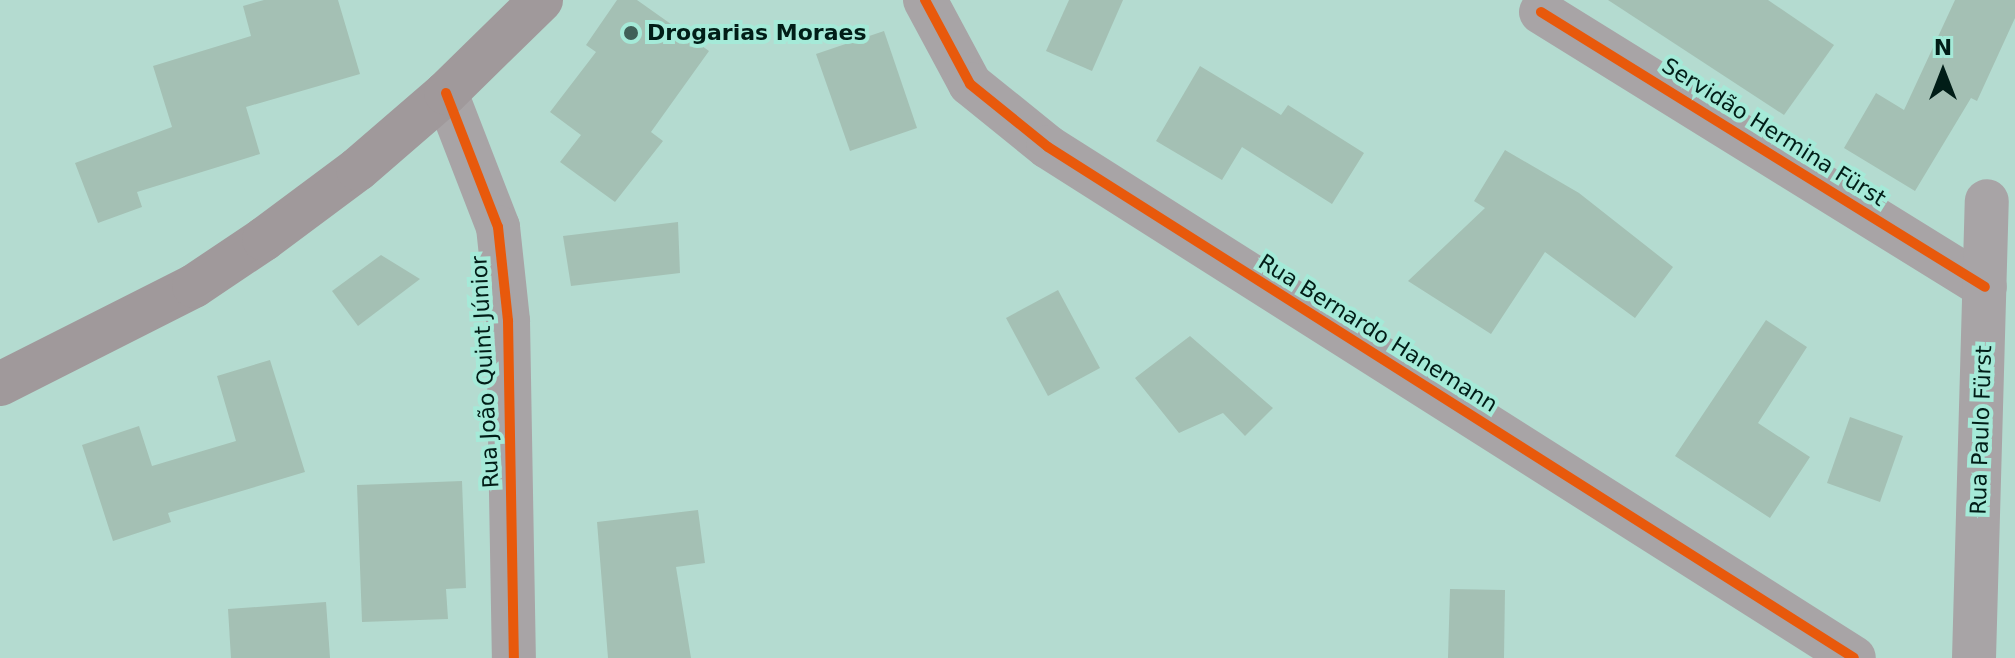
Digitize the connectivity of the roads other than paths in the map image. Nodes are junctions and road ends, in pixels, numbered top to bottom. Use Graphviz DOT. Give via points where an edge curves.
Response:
graph roads {
  1 [pos="541,0"];
  2 [pos="925,0"];
  3 [pos="1541,12"];
  4 [pos="446,93"];
  5 [pos="1987,201"];
  6 [pos="1985,287"];
  7 [pos="0,384"];
  8 [pos="514,658"];
  9 [pos="1854,658"];
  10 [pos="1974,658"];
  1 -- 4 [label="main road"];
  2 -- 9 [label="street, Rua Bernardo Hanemann" via="970,84 1037,140"];
  3 -- 6 [label="street, Servidão Hermina Fürst"];
  4 -- 7 [label="main road" via="358,169 194,286"];
  4 -- 8 [label="street, Rua João Quint Júnior" via="498,227 508,321"];
  5 -- 6 [label="street, Rua Paulo Fürst"];
  6 -- 10 [label="street, Rua Paulo Fürst"];
}
